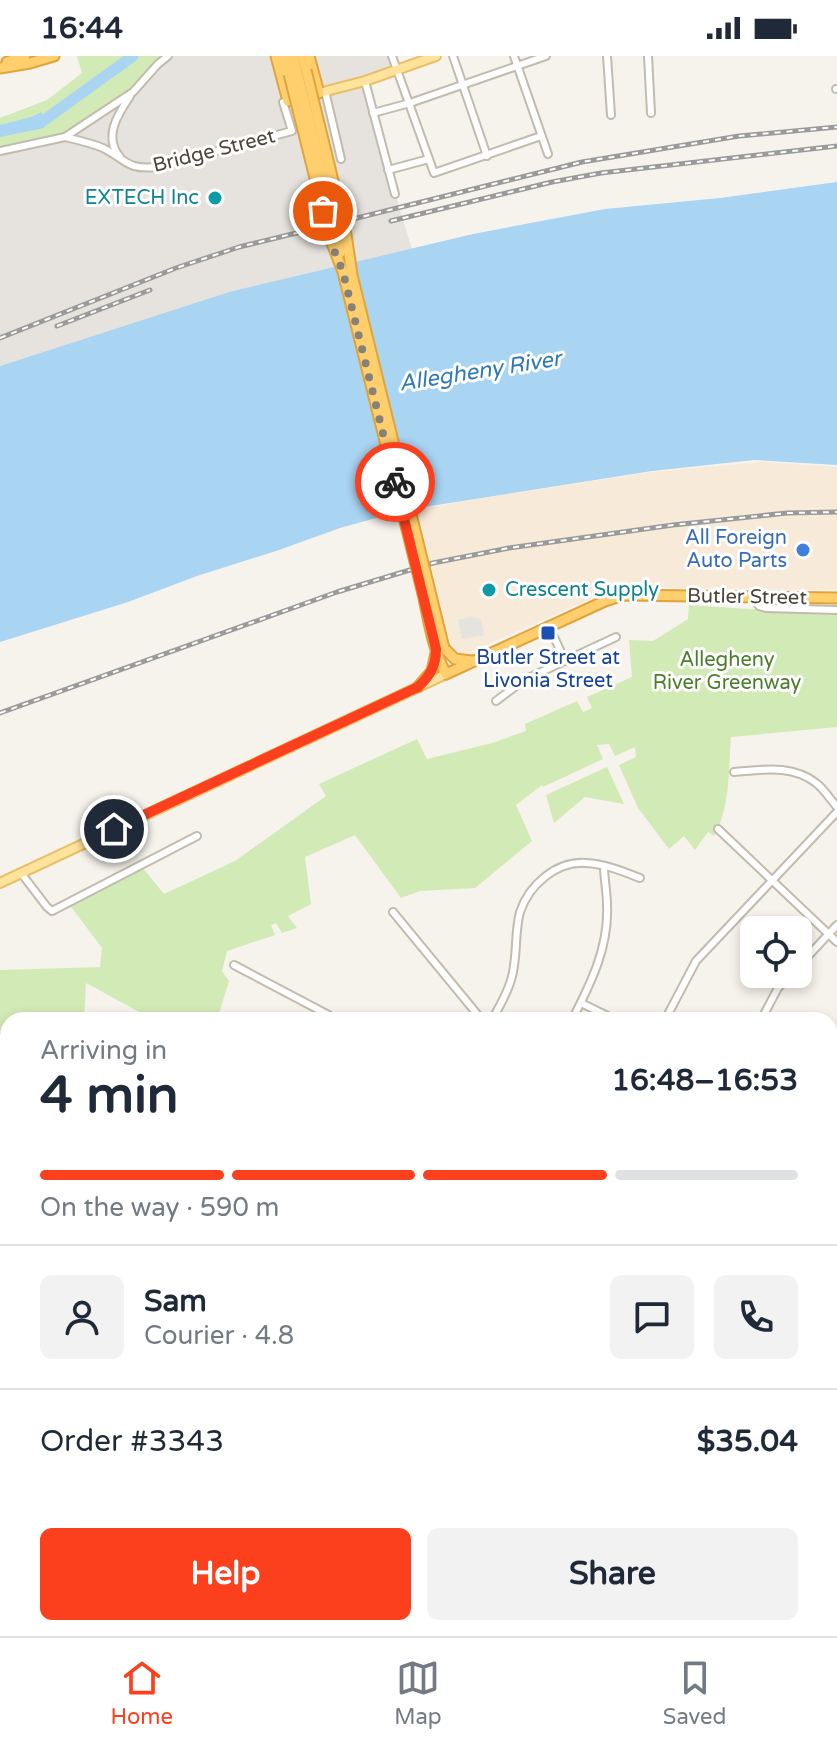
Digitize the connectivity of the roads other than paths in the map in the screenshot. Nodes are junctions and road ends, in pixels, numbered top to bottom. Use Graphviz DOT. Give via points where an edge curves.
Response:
graph roads {
  1 [pos="25,56"];
  2 [pos="54,56"];
  3 [pos="168,56"];
  4 [pos="276,56"];
  5 [pos="284,56"];
  6 [pos="293,56"];
  7 [pos="302,56"];
  8 [pos="309,56"];
  9 [pos="392,56"];
  10 [pos="436,56"];
  11 [pos="453,56"];
  12 [pos="514,56"];
  13 [pos="546,56"];
  14 [pos="607,56"];
  15 [pos="648,56"];
  16 [pos="0,66"];
  17 [pos="517,66"];
  18 [pos="397,69"];
  19 [pos="298,72"];
  20 [pos="365,81"];
  21 [pos="463,85"];
  22 [pos="133,92"];
  23 [pos="322,92"];
  24 [pos="286,102"];
  25 [pos="410,103"];
  26 [pos="373,113"];
  27 [pos="651,113"];
  28 [pos="611,115"];
  29 [pos="541,136"];
  30 [pos="65,137"];
  31 [pos="0,151"];
  32 [pos="548,154"];
  33 [pos="487,156"];
  34 [pos="341,159"];
  35 [pos="429,159"];
  36 [pos="125,163"];
  37 [pos="388,170"];
  38 [pos="395,194"];
  39 [pos="347,274"];
  40 [pos="752,597"];
  41 [pos="837,598"];
  42 [pos="837,610"];
  43 [pos="549,626"];
  44 [pos="616,637"];
  45 [pos="442,656"];
  46 [pos="476,660"];
  47 [pos="565,661"];
  48 [pos="446,674"];
  49 [pos="418,687"];
  50 [pos="496,701"];
  51 [pos="734,772"];
  52 [pos="837,810"];
  53 [pos="718,829"];
  54 [pos="197,836"];
  55 [pos="604,866"];
  56 [pos="21,873"];
  57 [pos="640,878"];
  58 [pos="773,880"];
  59 [pos="0,883"];
  60 [pos="393,912"];
  61 [pos="837,925"];
  62 [pos="829,934"];
  63 [pos="837,942"];
  64 [pos="812,952"];
  65 [pos="234,965"];
  66 [pos="778,988"];
  67 [pos="581,1003"];
  68 [pos="322,1011"];
  69 [pos="475,1012"];
  70 [pos="496,1012"];
  71 [pos="576,1012"];
  72 [pos="600,1012"];
  73 [pos="669,1012"];
  74 [pos="765,1012"];
  1 -- 16 [label="highway"];
  2 -- 16 [label="highway"];
  3 -- 22 [label="street"];
  4 -- 24 [label="highway"];
  5 -- 19 [label="highway"];
  6 -- 19 [label="highway"];
  7 -- 19 [label="highway"];
  8 -- 23 [label="highway"];
  9 -- 18 [label="street"];
  10 -- 18 [label="main road"];
  11 -- 21 [label="street"];
  12 -- 17 [label="street"];
  13 -- 17 [label="street"];
  14 -- 28 [label="street"];
  15 -- 27 [label="street"];
  17 -- 21 [label="street"];
  17 -- 29 [label="street"];
  18 -- 20 [label="main road"];
  18 -- 25 [label="street"];
  19 -- 39 [label="highway, bridge"];
  19 -- 39 [label="highway, bridge" via="330,238"];
  19 -- 39 [label="highway, bridge" via="346,234"];
  20 -- 23 [label="main road"];
  20 -- 26 [label="street"];
  21 -- 25 [label="street"];
  21 -- 33 [label="street"];
  22 -- 30 [label="street"];
  22 -- 36 [label="street" via="113,129 115,152"];
  23 -- 24 [label="main road"];
  23 -- 34 [label="street"];
  24 -- 36 [label="street, Bridge Street" via="292,131 157,167 140,169"];
  25 -- 26 [label="street"];
  25 -- 35 [label="street"];
  26 -- 37 [label="street"];
  29 -- 32 [label="street"];
  29 -- 33 [label="street"];
  30 -- 31 [label="street"];
  30 -- 36 [label="street, Bridge Street" via="105,149"];
  33 -- 35 [label="street" via="434,173"];
  35 -- 37 [label="street"];
  37 -- 38 [label="street"];
  39 -- 45 [label="highway, bridge"];
  40 -- 41 [label="highway, Butler Street"];
  40 -- 42 [label="street" via="766,608"];
  40 -- 43 [label="highway, Butler Street" via="623,595"];
  43 -- 46 [label="highway, Butler Street"];
  43 -- 47 [label="street"];
  44 -- 47 [label="street"];
  45 -- 46 [label="highway"];
  45 -- 48 [label="highway"];
  45 -- 49 [label="highway"];
  46 -- 48 [label="highway, Butler Street"];
  47 -- 50 [label="street" via="518,683"];
  48 -- 49 [label="main road, Butler Street"];
  49 -- 56 [label="main road, Butler Street"];
  51 -- 52 [label="street" via="792,771 817,784"];
  52 -- 58 [label="street"];
  53 -- 58 [label="street"];
  54 -- 56 [label="street" via="52,911"];
  55 -- 57 [label="street"];
  55 -- 67 [label="street" via="604,946"];
  55 -- 70 [label="street" via="575,863 534,886 519,915 516,962"];
  56 -- 59 [label="main road, Butler Street"];
  58 -- 62 [label="street"];
  58 -- 73 [label="street" via="696,961"];
  60 -- 69 [label="street"];
  61 -- 62 [label="street"];
  62 -- 63 [label="street"];
  62 -- 64 [label="street"];
  65 -- 68 [label="street"];
  66 -- 74 [label="street"];
  67 -- 71 [label="street"];
  67 -- 72 [label="street"];
}
